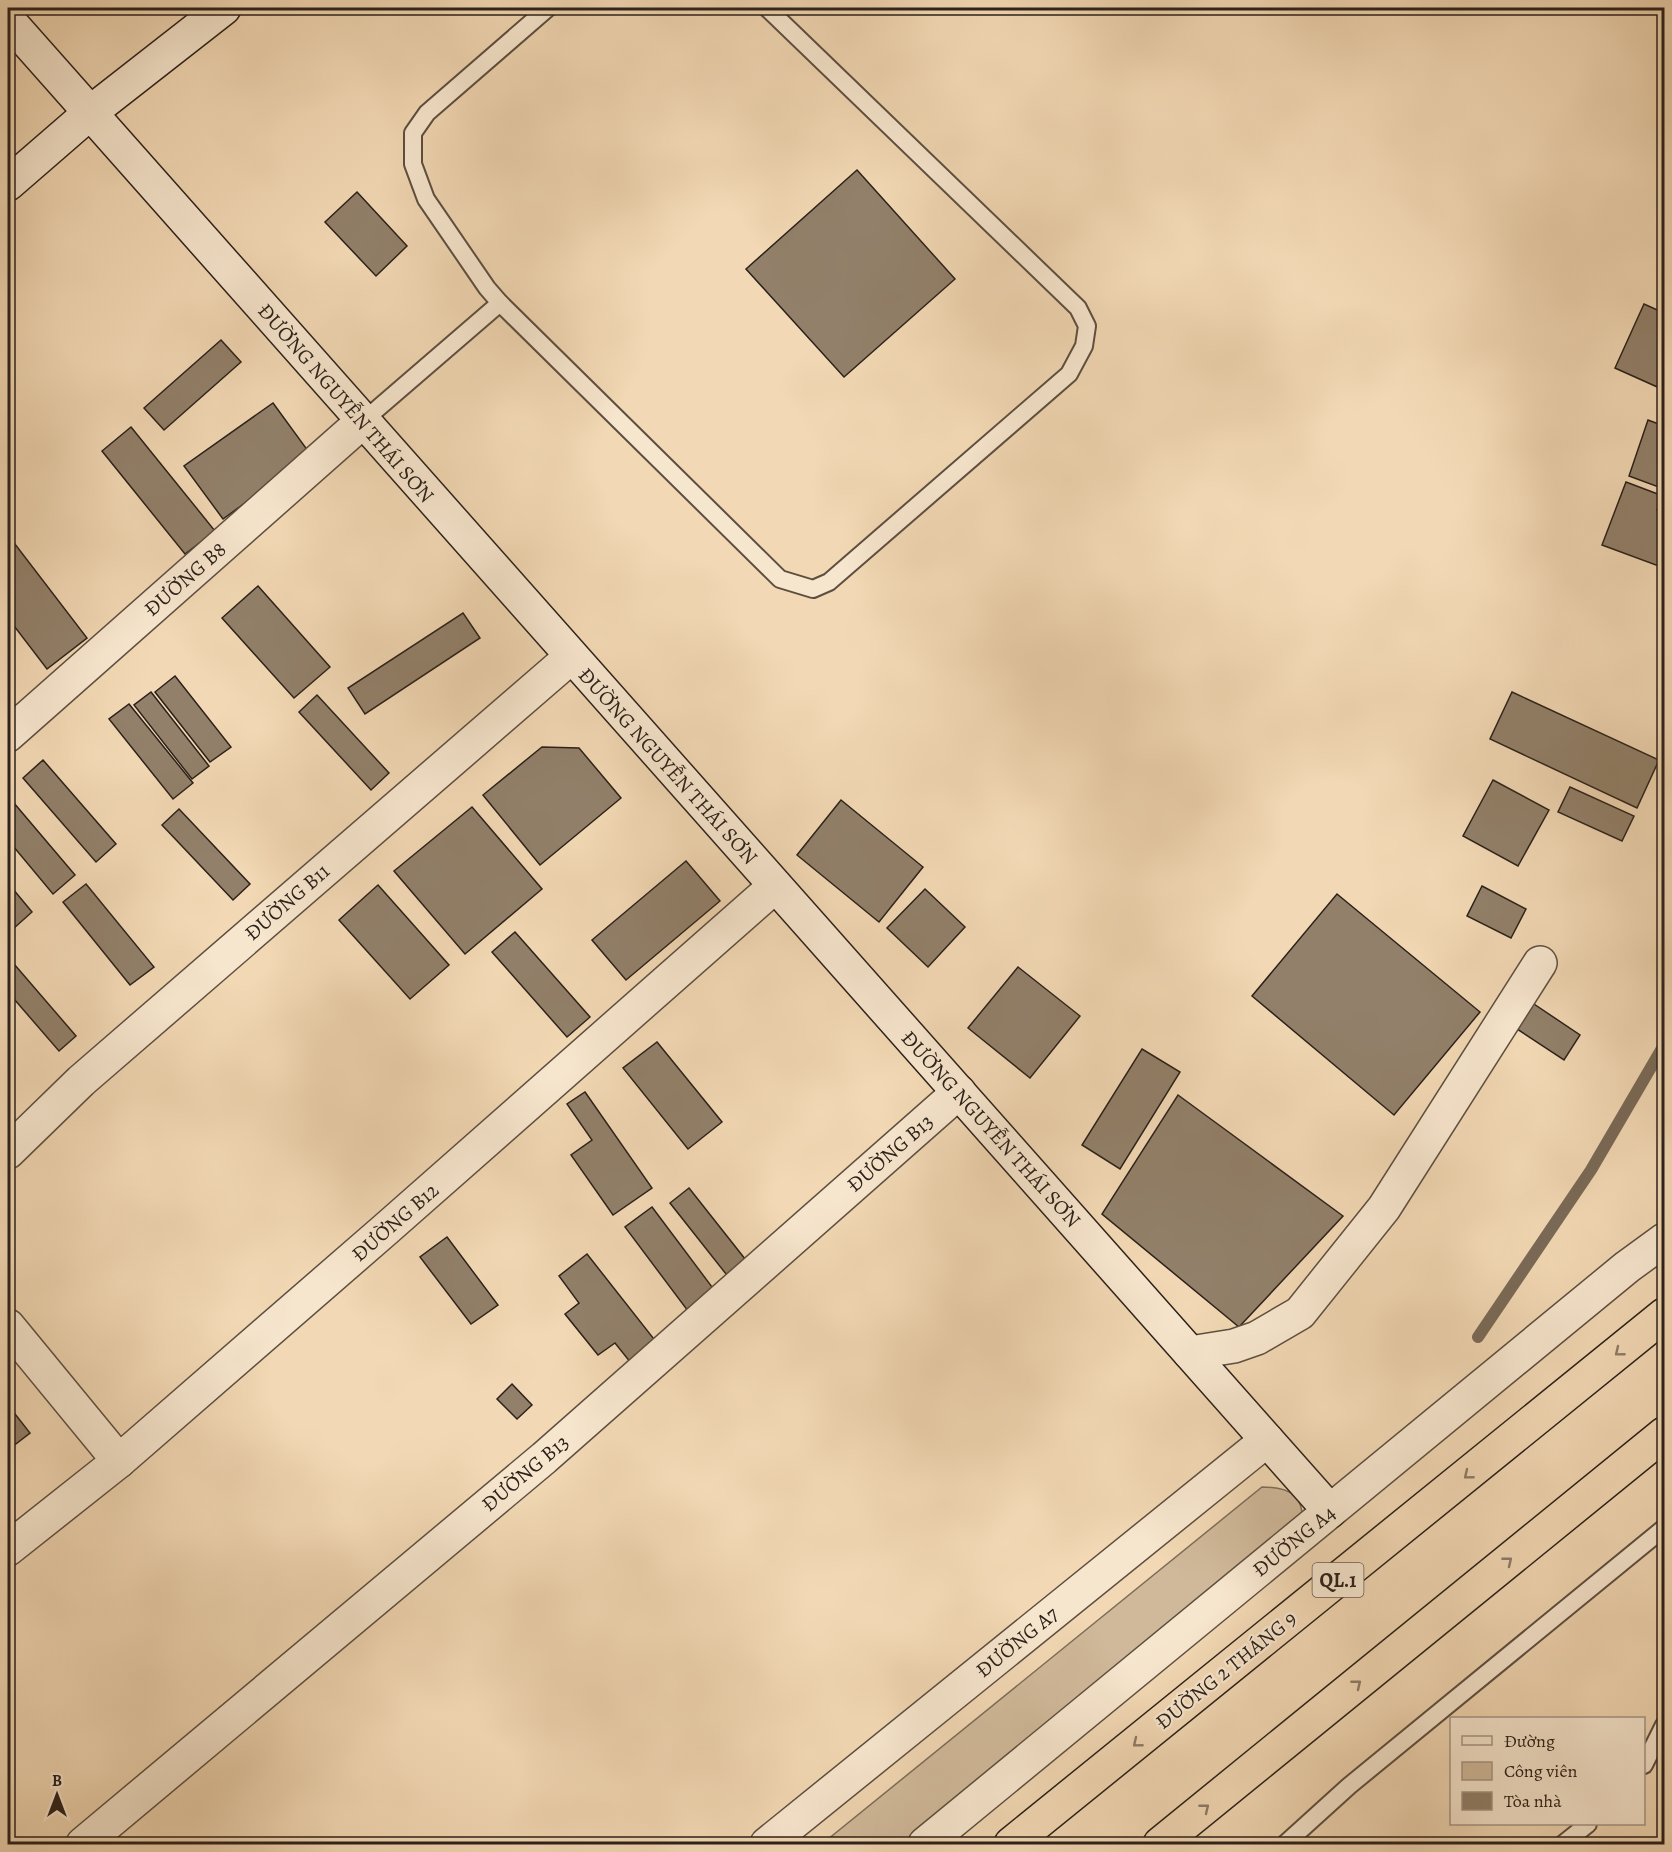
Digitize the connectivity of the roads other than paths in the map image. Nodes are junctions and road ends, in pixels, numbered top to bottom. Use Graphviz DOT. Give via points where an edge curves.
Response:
graph roads {
  1 [pos="224,8"];
  2 [pos="548,8"];
  3 [pos="767,8"];
  4 [pos="8,20"];
  5 [pos="91,112"];
  6 [pos="8,184"];
  7 [pos="500,303"];
  8 [pos="362,422"];
  9 [pos="571,657"];
  10 [pos="8,735"];
  11 [pos="775,886"];
  12 [pos="1540,963"];
  13 [pos="959,1092"];
  14 [pos="8,1152"];
  15 [pos="1665,1240"];
  16 [pos="1665,1315"];
  17 [pos="8,1326"];
  18 [pos="1190,1353"];
  19 [pos="1665,1434"];
  20 [pos="1267,1440"];
  21 [pos="119,1461"];
  22 [pos="1330,1511"];
  23 [pos="1664,1530"];
  24 [pos="8,1549"];
  25 [pos="1665,1725"];
  26 [pos="1645,1763"];
  27 [pos="1587,1825"];
  28 [pos="83,1845"];
  29 [pos="767,1845"];
  30 [pos="925,1845"];
  31 [pos="1011,1845"];
  32 [pos="1160,1845"];
  33 [pos="1285,1845"];
  34 [pos="1563,1845"];
  1 -- 5 [label="street"];
  2 -- 7 [label="lane" via="427,113 412,133 412,164 426,199"];
  3 -- 7 [label="lane" via="1078,308 1087,326 1084,346 1069,374 829,582 813,589 780,579"];
  4 -- 5 [label="street, ĐƯỜNG NGUYỄN THÁI SƠN"];
  5 -- 6 [label="street"];
  5 -- 8 [label="street, ĐƯỜNG NGUYỄN THÁI SƠN"];
  7 -- 8 [label="lane"];
  8 -- 9 [label="street, ĐƯỜNG NGUYỄN THÁI SƠN"];
  8 -- 10 [label="street, ĐƯỜNG B8"];
  9 -- 11 [label="street, ĐƯỜNG NGUYỄN THÁI SƠN"];
  9 -- 14 [label="street, ĐƯỜNG B11" via="81,1081"];
  11 -- 13 [label="street, ĐƯỜNG NGUYỄN THÁI SƠN"];
  11 -- 21 [label="street, ĐƯỜNG B12"];
  12 -- 18 [label="street" via="1384,1208 1300,1313 1257,1338"];
  13 -- 18 [label="street, ĐƯỜNG NGUYỄN THÁI SƠN"];
  13 -- 28 [label="street, ĐƯỜNG B13" via="544,1458"];
  15 -- 22 [label="street, ĐƯỜNG A4"];
  16 -- 31 [label="highway, ĐƯỜNG 2 THÁNG 9 / QL.1, one-way"];
  17 -- 21 [label="street"];
  18 -- 20 [label="street, ĐƯỜNG NGUYỄN THÁI SƠN"];
  32 -- 19 [label="highway, one-way"];
  20 -- 22 [label="street, ĐƯỜNG NGUYỄN THÁI SƠN"];
  20 -- 29 [label="street, ĐƯỜNG A7"];
  21 -- 24 [label="street, ĐƯỜNG B12"];
  22 -- 30 [label="street, ĐƯỜNG A4"];
  23 -- 33 [label="lane" via="1349,1786"];
  25 -- 26 [label="lane"];
  27 -- 34 [label="lane"];
}
